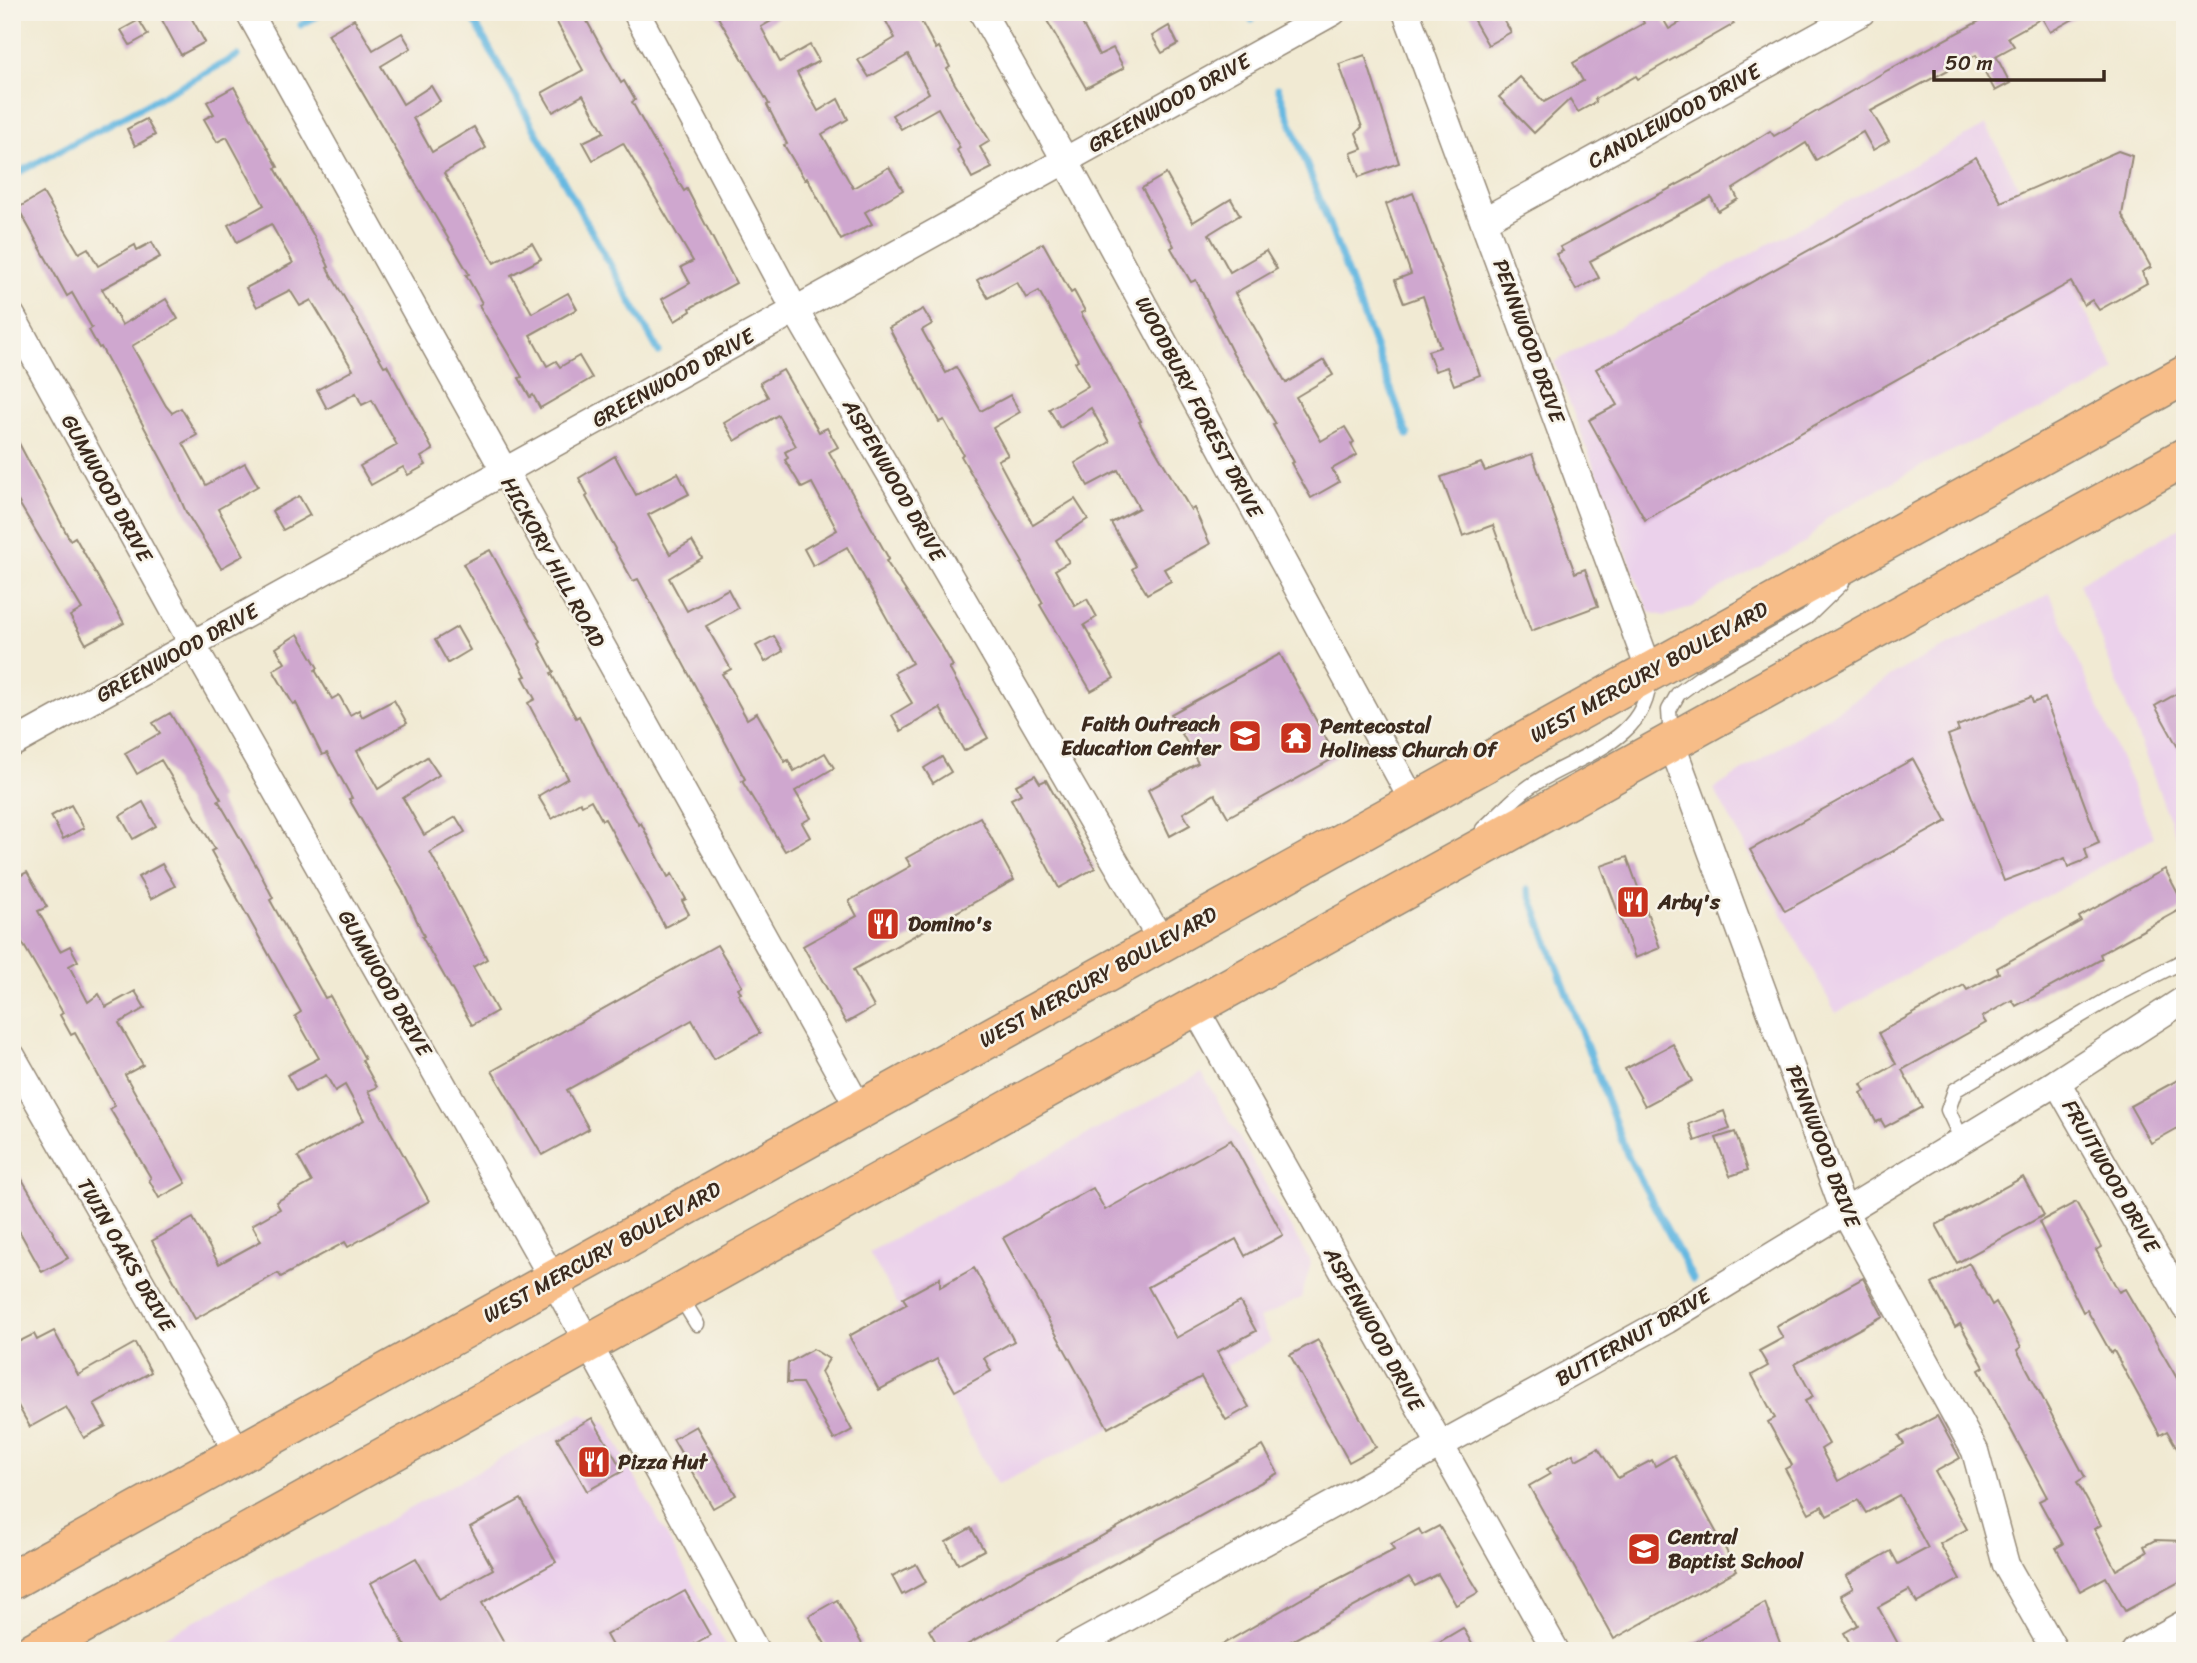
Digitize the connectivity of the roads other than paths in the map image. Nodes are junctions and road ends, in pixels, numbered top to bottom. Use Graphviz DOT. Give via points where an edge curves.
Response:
graph roads {
  1 [pos="249,12"];
  2 [pos="636,12"];
  3 [pos="982,12"];
  4 [pos="1333,12"];
  5 [pos="1406,12"];
  6 [pos="1862,12"];
  7 [pos="1065,160"];
  8 [pos="1485,220"];
  9 [pos="795,310"];
  10 [pos="12,316"];
  11 [pos="2185,375"];
  12 [pos="2185,457"];
  13 [pos="503,473"];
  14 [pos="1883,542"];
  15 [pos="193,645"];
  16 [pos="1650,672"];
  17 [pos="1671,742"];
  18 [pos="12,744"];
  19 [pos="1414,803"];
  20 [pos="1436,873"];
  21 [pos="1161,942"];
  22 [pos="2185,964"];
  23 [pos="2185,999"];
  24 [pos="1194,1006"];
  25 [pos="12,1056"];
  26 [pos="2057,1082"];
  27 [pos="860,1110"];
  28 [pos="1962,1140"];
  29 [pos="1844,1211"];
  30 [pos="553,1279"];
  31 [pos="2185,1307"];
  32 [pos="586,1343"];
  33 [pos="1439,1446"];
  34 [pos="239,1454"];
  35 [pos="12,1580"];
  36 [pos="2185,1623"];
  37 [pos="34,1651"];
  38 [pos="756,1651"];
  39 [pos="1067,1651"];
  40 [pos="1556,1651"];
  41 [pos="2055,1651"];
  42 [pos="2135,1651"];
  1 -- 13 [label="street, HICKORY HILL ROAD"];
  2 -- 9 [label="street, ASPENWOOD DRIVE"];
  3 -- 7 [label="street, WOODBURY FOREST DRIVE"];
  4 -- 7 [label="street, GREENWOOD DRIVE"];
  5 -- 8 [label="street, PENNWOOD DRIVE"];
  6 -- 8 [label="street, CANDLEWOOD DRIVE"];
  7 -- 9 [label="street, GREENWOOD DRIVE"];
  7 -- 19 [label="street, WOODBURY FOREST DRIVE"];
  8 -- 16 [label="street, PENNWOOD DRIVE"];
  9 -- 13 [label="street, GREENWOOD DRIVE"];
  9 -- 21 [label="street, ASPENWOOD DRIVE"];
  10 -- 15 [label="street, GUMWOOD DRIVE"];
  11 -- 14 [label="highway, WEST MERCURY BOULEVARD"];
  12 -- 17 [label="highway"];
  13 -- 15 [label="street, GREENWOOD DRIVE"];
  13 -- 27 [label="street, HICKORY HILL ROAD"];
  14 -- 16 [label="highway, WEST MERCURY BOULEVARD"];
  14 -- 17 [label="lane" via="1807,617 1685,688 1669,710"];
  15 -- 18 [label="street, GREENWOOD DRIVE"];
  15 -- 30 [label="street, GUMWOOD DRIVE"];
  16 -- 19 [label="highway, WEST MERCURY BOULEVARD"];
  16 -- 20 [label="lane" via="1647,698 1628,730 1530,786"];
  17 -- 20 [label="highway"];
  17 -- 29 [label="street, PENNWOOD DRIVE"];
  19 -- 21 [label="highway, WEST MERCURY BOULEVARD"];
  20 -- 24 [label="highway"];
  21 -- 27 [label="highway, WEST MERCURY BOULEVARD"];
  22 -- 28 [label="lane" via="2180,962 2114,996 1955,1090 1948,1110"];
  23 -- 26 [label="street, BUTTERNUT DRIVE"];
  24 -- 32 [label="highway" via="688,1309"];
  24 -- 33 [label="street, ASPENWOOD DRIVE"];
  25 -- 34 [label="street, TWIN OAKS DRIVE"];
  26 -- 28 [label="street, BUTTERNUT DRIVE"];
  26 -- 31 [label="street, FRUITWOOD DRIVE"];
  27 -- 30 [label="highway, WEST MERCURY BOULEVARD"];
  28 -- 29 [label="street, BUTTERNUT DRIVE"];
  29 -- 33 [label="street, BUTTERNUT DRIVE" via="1667,1320"];
  29 -- 41 [label="street, PENNWOOD DRIVE" via="1975,1451 2006,1564"];
  30 -- 32 [label="street, GUMWOOD DRIVE"];
  30 -- 34 [label="highway, WEST MERCURY BOULEVARD"];
  32 -- 37 [label="highway"];
  32 -- 38 [label="street, GUMWOOD DRIVE"];
  33 -- 39 [label="street, BUTTERNUT DRIVE"];
  33 -- 40 [label="street, ASPENWOOD DRIVE"];
  34 -- 35 [label="highway, WEST MERCURY BOULEVARD"];
  36 -- 42 [label="street"];
}
